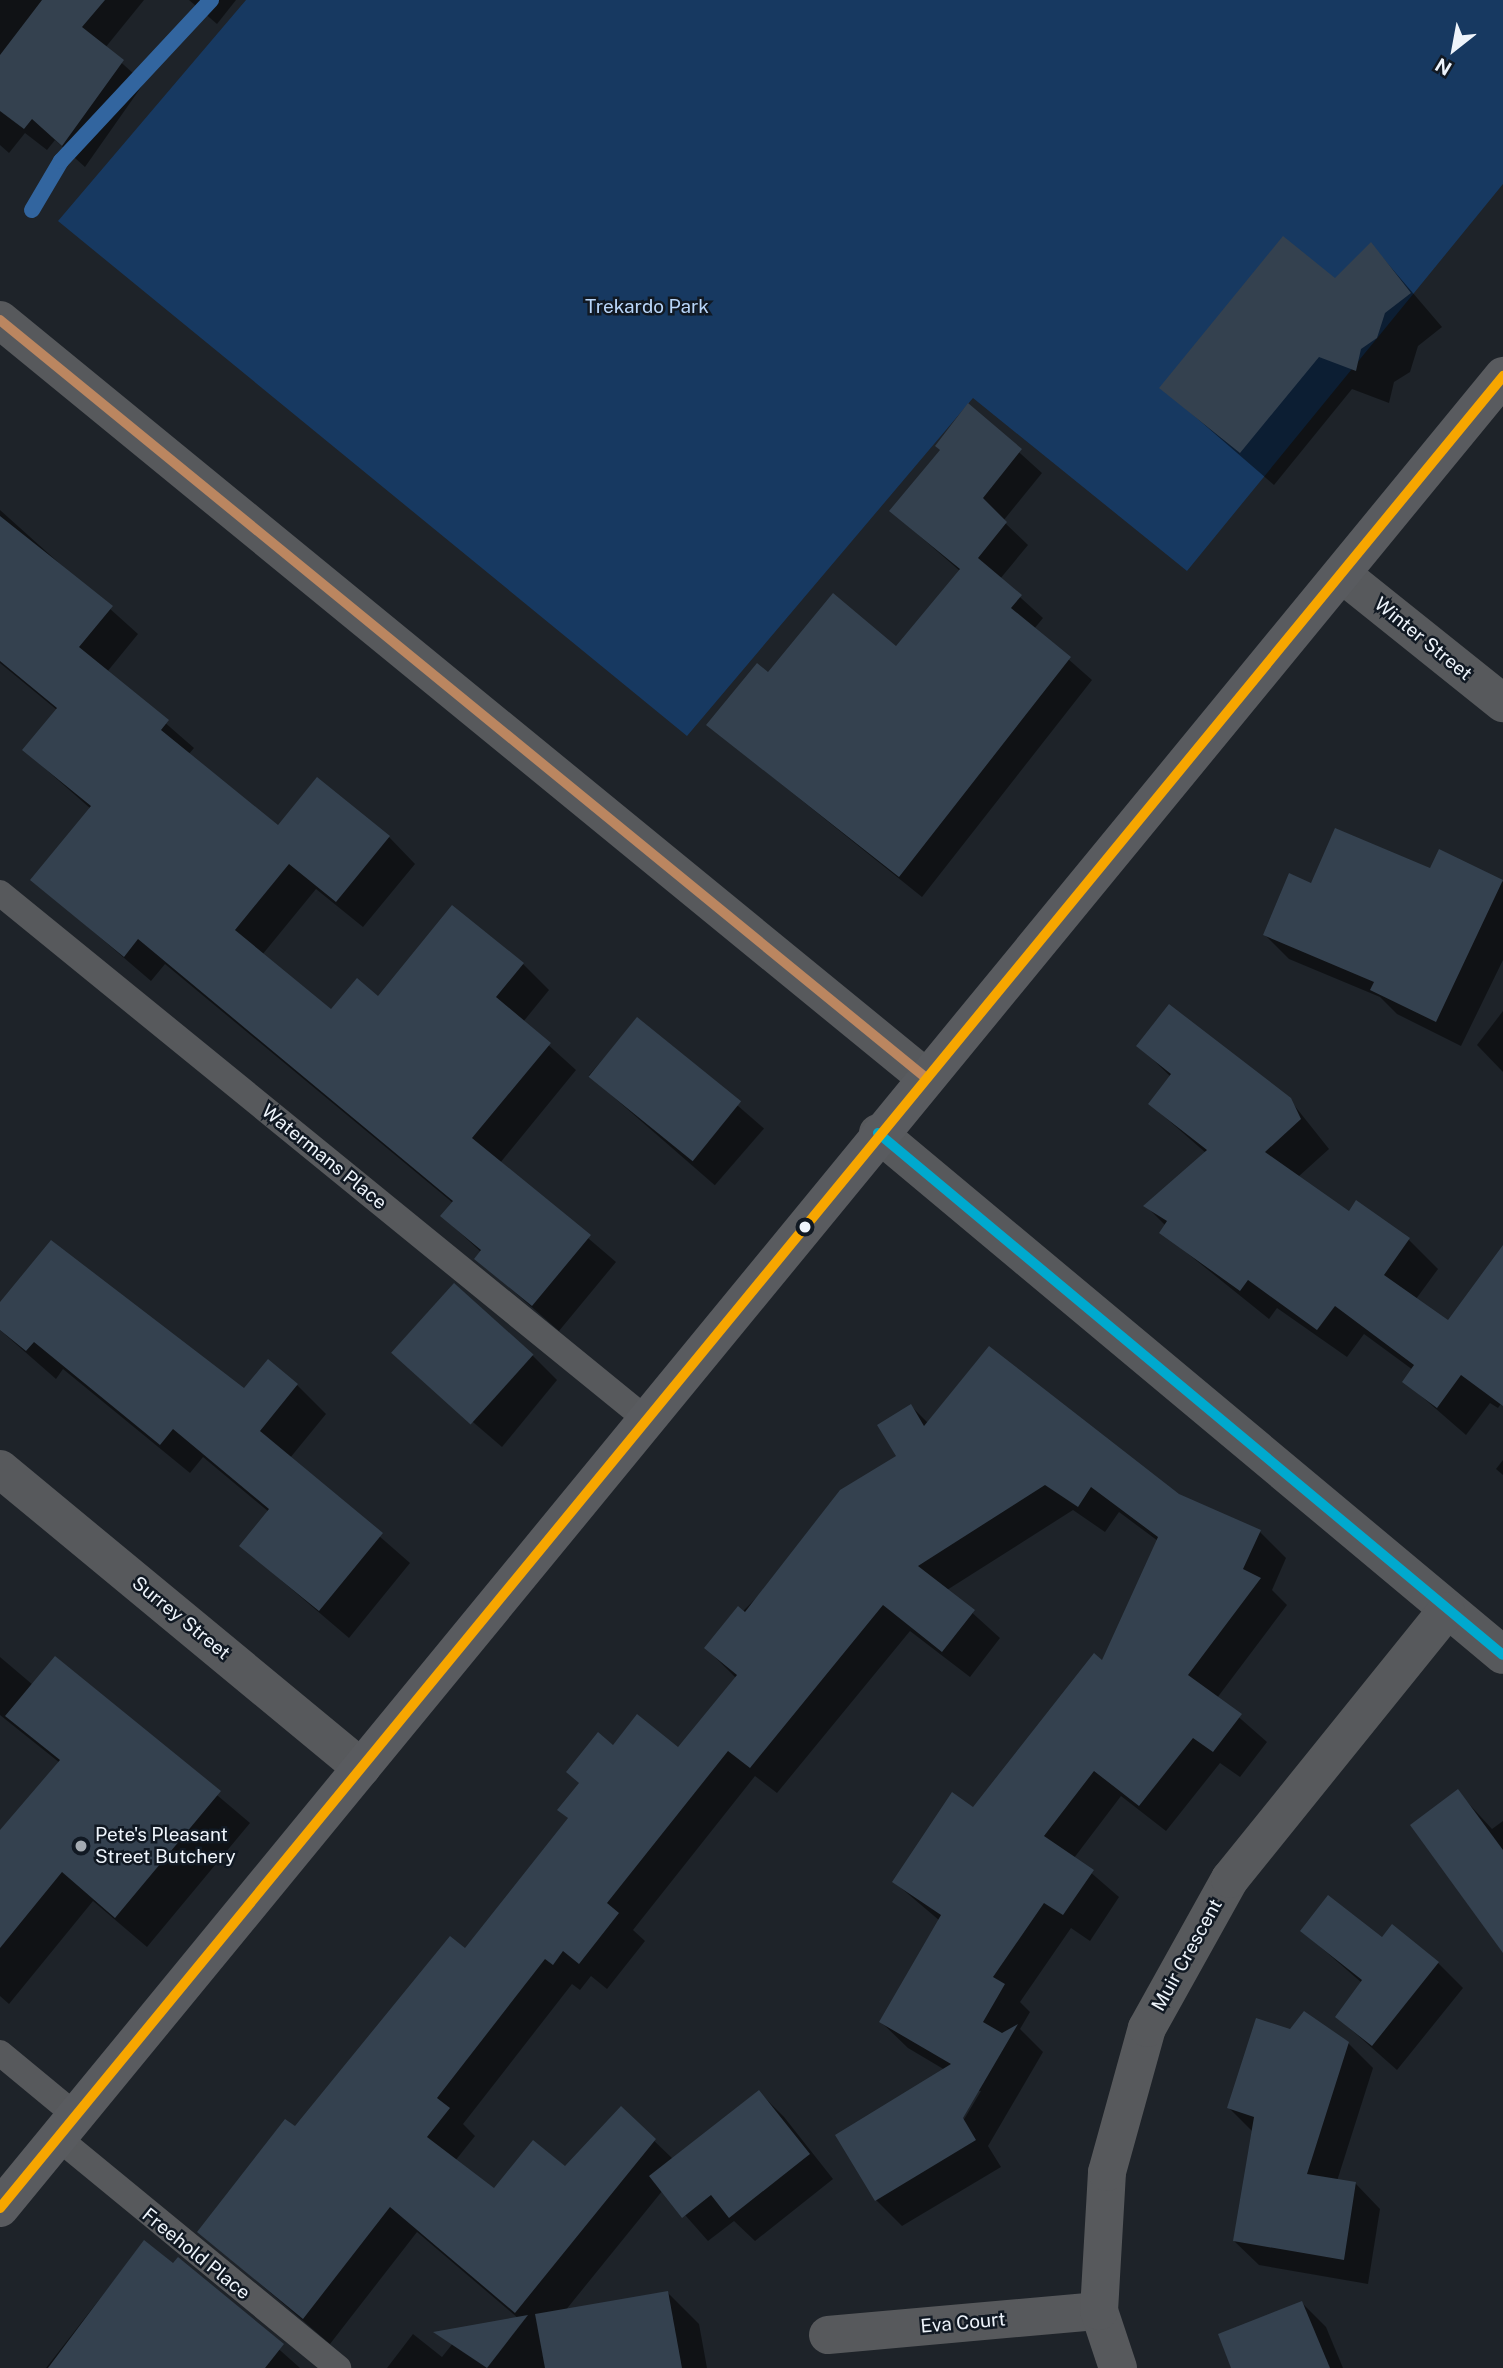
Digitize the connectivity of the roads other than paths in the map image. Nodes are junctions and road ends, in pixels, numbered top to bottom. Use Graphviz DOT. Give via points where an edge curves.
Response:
graph roads {
  1 [pos="0,320"];
  2 [pos="1503,376"];
  3 [pos="1343,575"];
  4 [pos="1503,703"];
  5 [pos="0,893"];
  6 [pos="925,1077"];
  7 [pos="878,1133"];
  8 [pos="648,1421"];
  9 [pos="0,1469"];
  10 [pos="1447,1611"];
  11 [pos="1503,1656"];
  12 [pos="361,1768"];
  13 [pos="0,2053"];
  14 [pos="66,2126"];
  15 [pos="0,2208"];
  16 [pos="1099,2311"];
  17 [pos="828,2335"];
  18 [pos="338,2368"];
  19 [pos="1118,2368"];
  1 -- 6 [label="street"];
  2 -- 3 [label="street"];
  3 -- 4 [label="street, Winter Street"];
  3 -- 6 [label="street"];
  5 -- 8 [label="lane, Watermans Place"];
  6 -- 7 [label="street"];
  7 -- 8 [label="street"];
  7 -- 10 [label="street"];
  8 -- 12 [label="street"];
  9 -- 12 [label="street, Surrey Street"];
  10 -- 11 [label="street"];
  10 -- 16 [label="street, Muir Crescent" via="1230,1879 1147,2028 1107,2172"];
  12 -- 14 [label="street"];
  13 -- 14 [label="lane, Freehold Place"];
  14 -- 15 [label="street"];
  14 -- 18 [label="lane, Freehold Place"];
  16 -- 17 [label="street, Eva Court"];
  16 -- 19 [label="street, Muir Crescent"];
}
